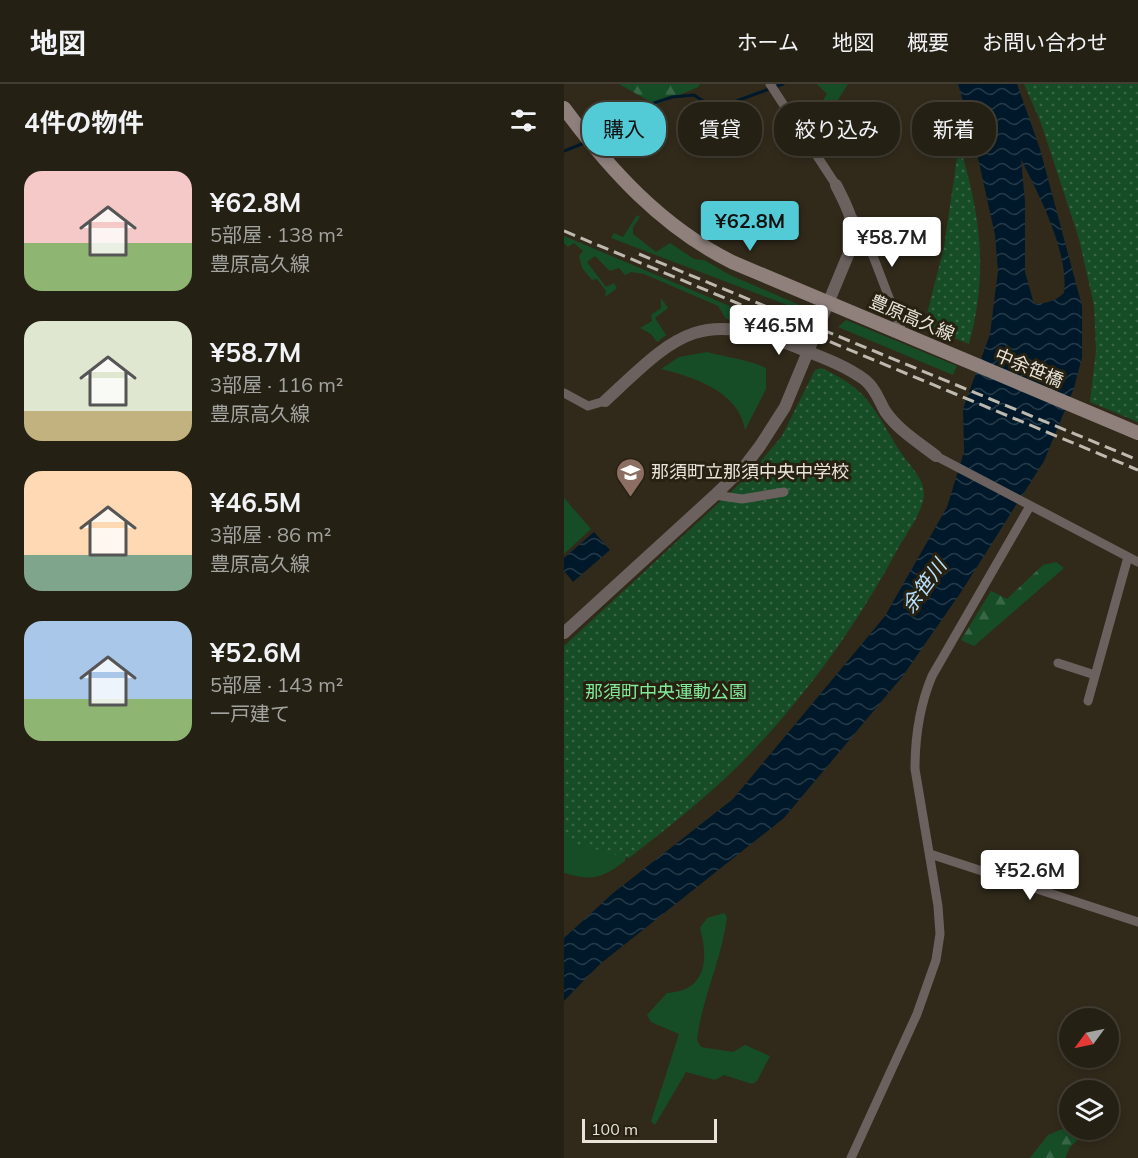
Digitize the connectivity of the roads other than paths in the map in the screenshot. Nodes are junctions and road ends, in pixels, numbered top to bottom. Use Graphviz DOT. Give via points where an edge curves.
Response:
graph roads {
  1 [pos="770,84"];
  2 [pos="564,108"];
  3 [pos="836,184"];
  4 [pos="852,216"];
  5 [pos="830,303"];
  6 [pos="903,334"];
  7 [pos="809,352"];
  8 [pos="960,357"];
  9 [pos="564,393"];
  10 [pos="605,401"];
  11 [pos="1138,433"];
  12 [pos="936,456"];
  13 [pos="784,492"];
  14 [pos="715,495"];
  15 [pos="1030,506"];
  16 [pos="1128,556"];
  17 [pos="1138,562"];
  18 [pos="564,633"];
  19 [pos="1058,663"];
  20 [pos="1095,675"];
  21 [pos="1088,700"];
  22 [pos="930,854"];
  23 [pos="1138,922"];
  24 [pos="851,1158"];
  1 -- 3 [label="street"];
  2 -- 5 [label="main road, 豊原高久線" via="618,175 684,234 732,262"];
  3 -- 4 [label="street"];
  4 -- 5 [label="street" via="853,243"];
  4 -- 6 [label="street" via="873,256"];
  5 -- 6 [label="main road, 豊原高久線"];
  5 -- 7 [label="street"];
  6 -- 8 [label="main road, 豊原高久線"];
  7 -- 10 [label="street" via="747,330 721,327 690,333 662,348"];
  7 -- 12 [label="street" via="868,382 898,426"];
  7 -- 14 [label="street" via="773,429 744,467"];
  8 -- 11 [label="main road, 中余笹橋"];
  9 -- 10 [label="street" via="588,406"];
  12 -- 15 [label="street"];
  13 -- 14 [label="street" via="742,499"];
  14 -- 18 [label="street"];
  15 -- 16 [label="street"];
  15 -- 22 [label="street" via="923,698 915,769"];
  16 -- 17 [label="street"];
  16 -- 20 [label="street"];
  19 -- 20 [label="street"];
  20 -- 21 [label="street"];
  22 -- 23 [label="street"];
  22 -- 24 [label="street" via="938,906 936,960 917,1014"];
}
